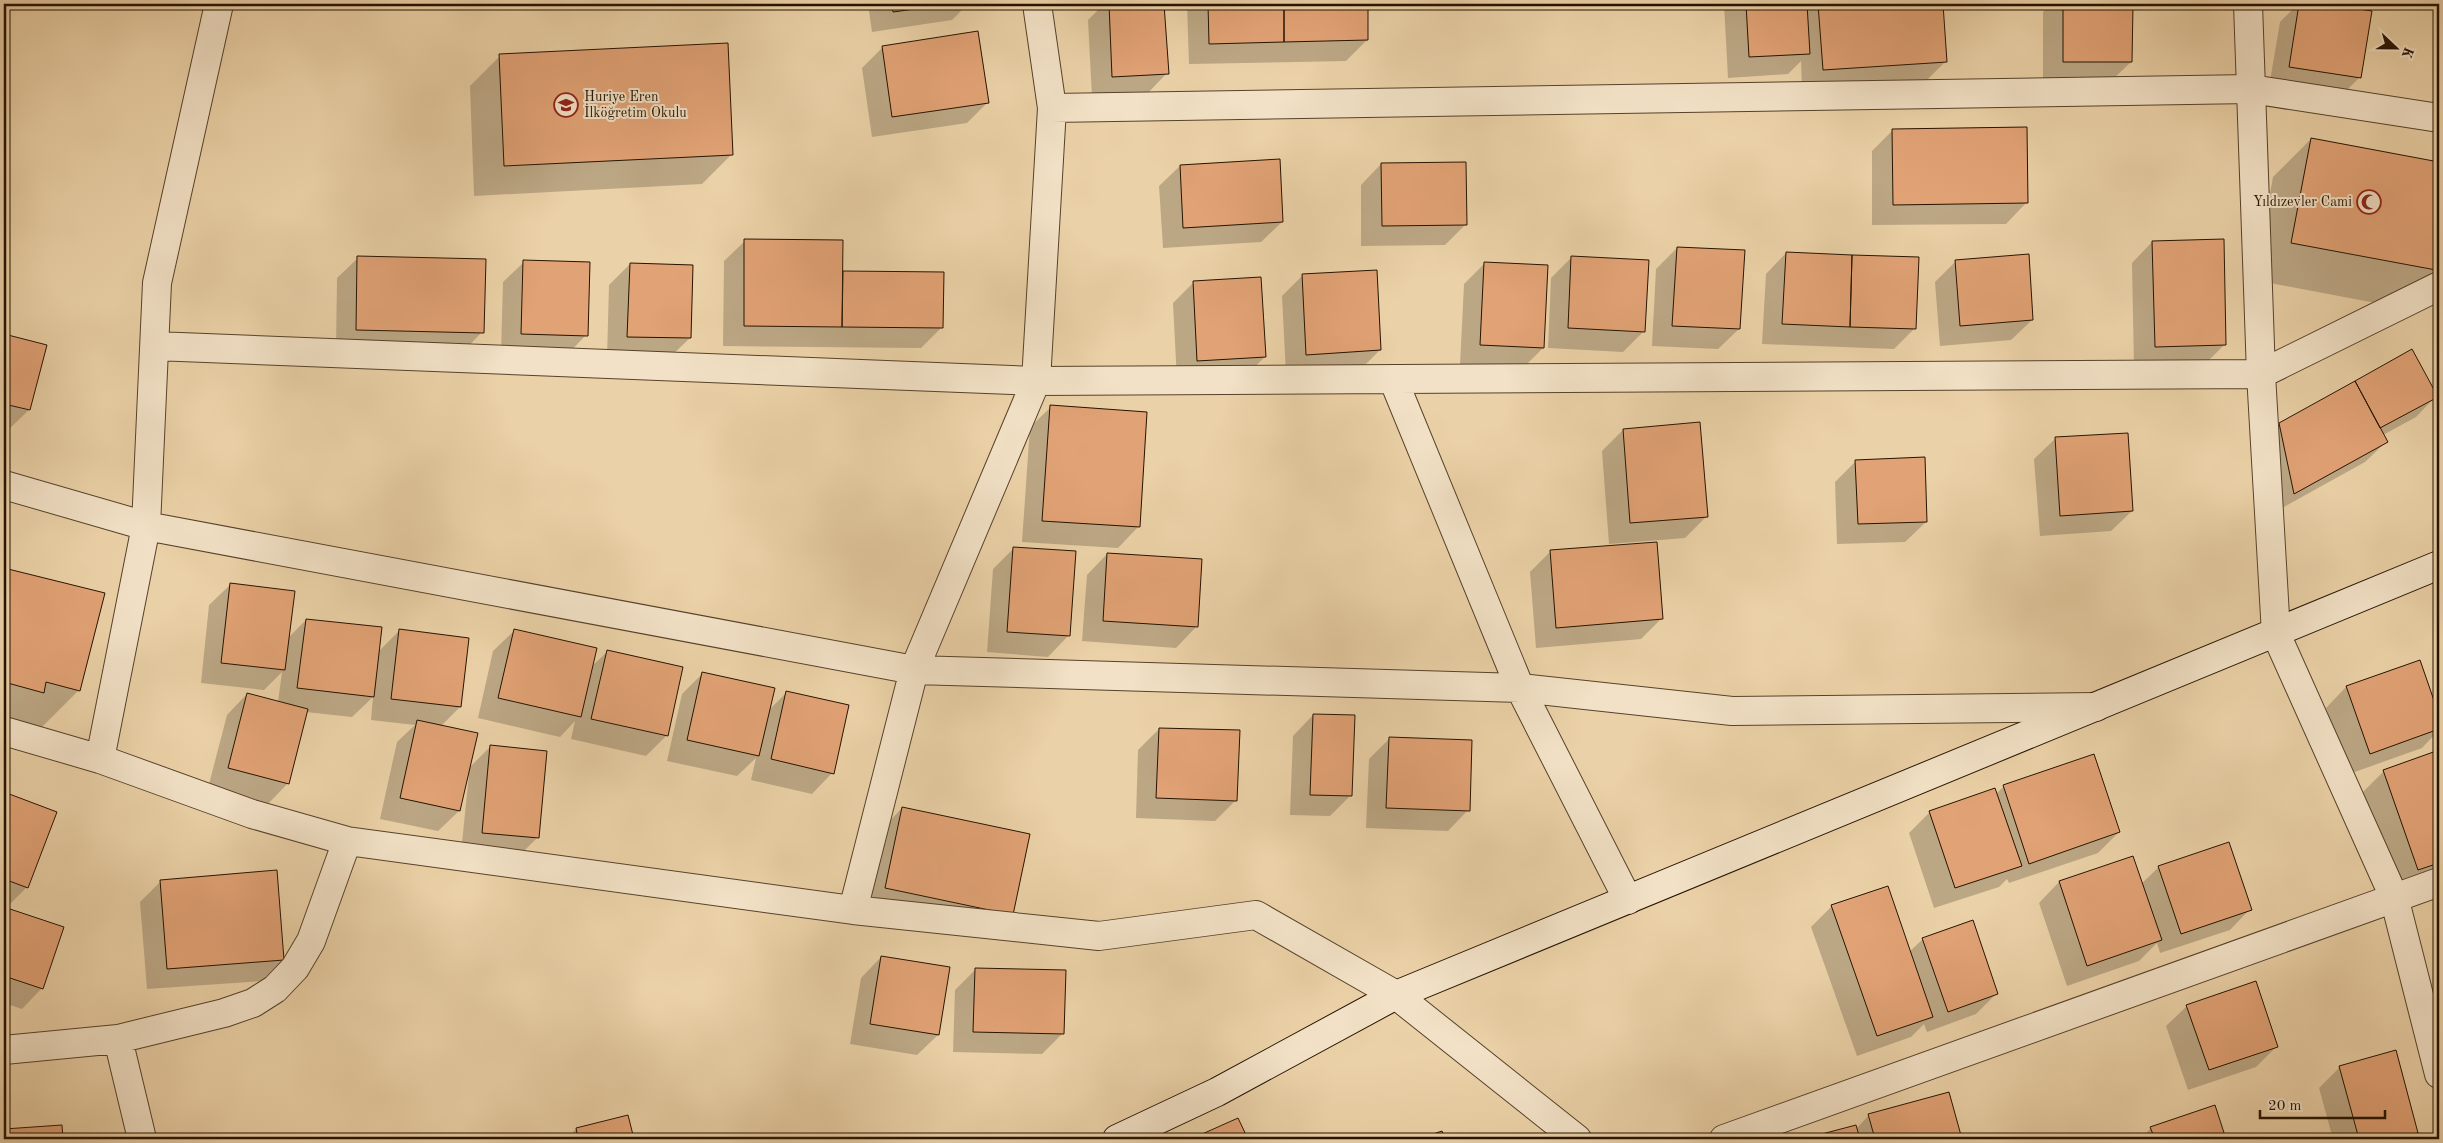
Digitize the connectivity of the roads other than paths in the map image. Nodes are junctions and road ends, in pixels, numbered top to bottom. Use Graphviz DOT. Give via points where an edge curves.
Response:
graph roads {
  1 [pos="219,4"];
  2 [pos="1037,4"];
  3 [pos="2248,4"];
  4 [pos="2251,89"];
  5 [pos="1052,108"];
  6 [pos="2439,118"];
  7 [pos="2439,286"];
  8 [pos="154,346"];
  9 [pos="2261,374"];
  10 [pos="1393,379"];
  11 [pos="1036,381"];
  12 [pos="4,484"];
  13 [pos="146,526"];
  14 [pos="2439,565"];
  15 [pos="2276,634"];
  16 [pos="914,670"];
  17 [pos="1520,688"];
  18 [pos="2096,707"];
  19 [pos="4,731"];
  20 [pos="100,759"];
  21 [pos="347,841"];
  22 [pos="2439,882"];
  23 [pos="2394,898"];
  24 [pos="1628,900"];
  25 [pos="853,910"];
  26 [pos="1396,995"];
  27 [pos="118,1039"];
  28 [pos="4,1050"];
  29 [pos="2439,1074"];
  30 [pos="142,1139"];
  31 [pos="1117,1139"];
  32 [pos="1577,1139"];
  33 [pos="1724,1139"];
  1 -- 8 [label="street" via="157,283"];
  2 -- 5 [label="street"];
  3 -- 4 [label="street"];
  4 -- 5 [label="street"];
  4 -- 6 [label="street"];
  4 -- 9 [label="street"];
  5 -- 11 [label="street"];
  7 -- 9 [label="street"];
  8 -- 11 [label="street"];
  8 -- 13 [label="street"];
  9 -- 10 [label="street"];
  9 -- 15 [label="street"];
  10 -- 11 [label="street"];
  10 -- 17 [label="street"];
  11 -- 16 [label="street"];
  12 -- 13 [label="street"];
  13 -- 16 [label="street"];
  13 -- 20 [label="street"];
  14 -- 15 [label="street"];
  15 -- 18 [label="street"];
  15 -- 23 [label="street"];
  16 -- 17 [label="street"];
  16 -- 25 [label="street"];
  17 -- 18 [label="street" via="1732,711"];
  17 -- 24 [label="street"];
  18 -- 24 [label="street"];
  19 -- 20 [label="street"];
  20 -- 21 [label="street" via="252,814"];
  21 -- 25 [label="street"];
  21 -- 27 [label="street" via="311,941 295,968 275,989 224,1013"];
  22 -- 23 [label="street"];
  23 -- 29 [label="street"];
  23 -- 33 [label="street"];
  24 -- 26 [label="street"];
  25 -- 26 [label="street" via="1099,936 1256,915"];
  26 -- 31 [label="street" via="1217,1092"];
  26 -- 32 [label="street"];
  27 -- 28 [label="street"];
  27 -- 30 [label="street"];
}
